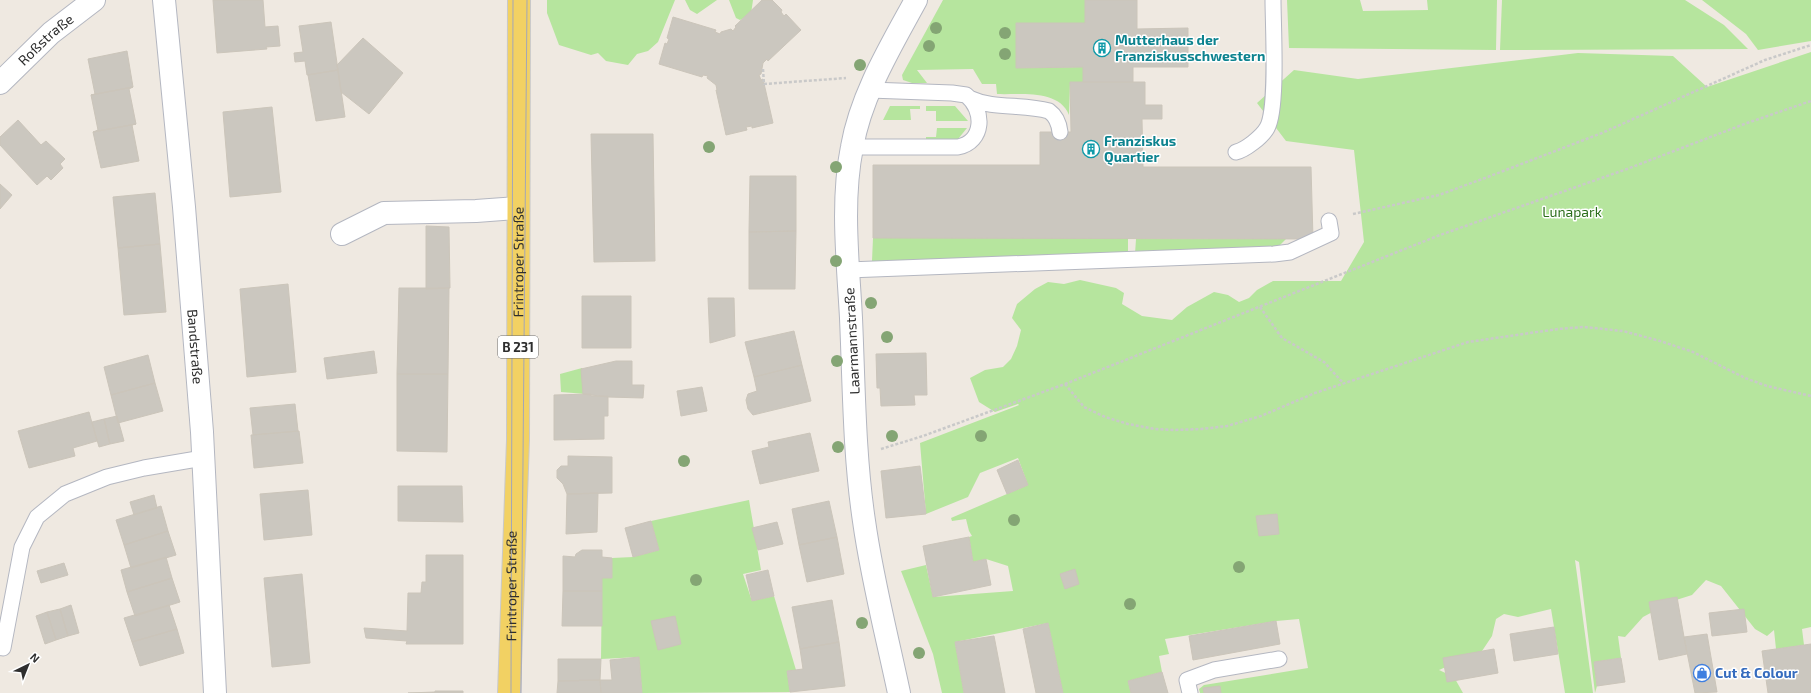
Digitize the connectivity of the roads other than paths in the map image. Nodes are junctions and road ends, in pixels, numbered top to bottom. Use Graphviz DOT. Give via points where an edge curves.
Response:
graph roads {
  1 [pos="94,0"];
  2 [pos="164,0"];
  3 [pos="519,0"];
  4 [pos="916,0"];
  5 [pos="1273,0"];
  6 [pos="0,83"];
  7 [pos="873,83"];
  8 [pos="969,98"];
  9 [pos="1060,132"];
  10 [pos="851,147"];
  11 [pos="1236,152"];
  12 [pos="518,208"];
  13 [pos="1329,221"];
  14 [pos="342,234"];
  15 [pos="848,270"];
  16 [pos="203,458"];
  17 [pos="3,648"];
  18 [pos="1279,659"];
  19 [pos="215,693"];
  20 [pos="509,693"];
  21 [pos="899,693"];
  22 [pos="1190,693"];
  1 -- 6 [label="street, Roßstraße" via="51,33"];
  2 -- 16 [label="street, Bandstraße" via="184,207"];
  3 -- 12 [label="main road, Frintroper Straße / B 231"];
  4 -- 7 [label="street, Laarmannstraße"];
  5 -- 11 [label="lane" via="1273,95 1270,122 1263,133 1241,151"];
  7 -- 8 [label="lane" via="966,95"];
  7 -- 10 [label="street, Laarmannstraße"];
  8 -- 9 [label="lane" via="990,105 1049,111 1054,114"];
  8 -- 10 [label="lane" via="978,113 979,130 966,145"];
  10 -- 15 [label="street, Laarmannstraße" via="847,186"];
  12 -- 14 [label="street" via="384,213"];
  12 -- 20 [label="main road, Frintroper Straße / B 231" via="518,440"];
  13 -- 15 [label="lane" via="1330,232 1290,252 1274,254"];
  15 -- 21 [label="street, Laarmannstraße" via="858,456 868,545"];
  16 -- 17 [label="lane" via="107,477 65,494 37,517 22,547"];
  16 -- 19 [label="street, Bandstraße"];
  18 -- 22 [label="lane" via="1214,670 1194,677 1187,680"];
}
